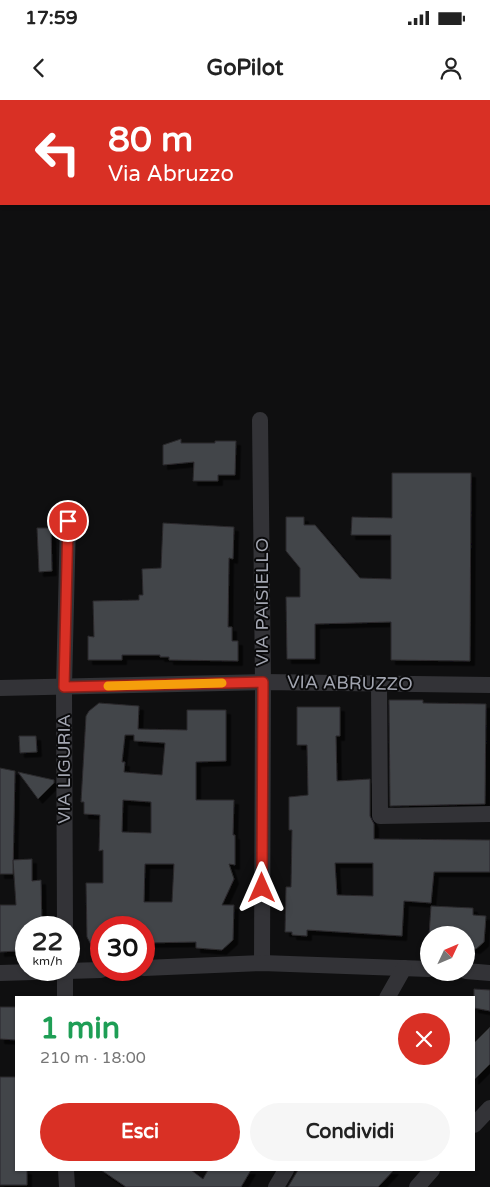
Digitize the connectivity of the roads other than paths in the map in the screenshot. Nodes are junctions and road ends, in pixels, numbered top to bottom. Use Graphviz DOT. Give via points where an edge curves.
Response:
graph roads {
  1 [pos="260,420"];
  2 [pos="68,521"];
  3 [pos="263,682"];
  4 [pos="379,684"];
  5 [pos="490,685"];
  6 [pos="64,687"];
  7 [pos="0,688"];
  8 [pos="490,814"];
  9 [pos="65,916"];
  10 [pos="262,963"];
  11 [pos="155,968"];
  12 [pos="404,968"];
  13 [pos="420,969"];
  14 [pos="475,972"];
  15 [pos="0,973"];
  16 [pos="15,973"];
  17 [pos="490,973"];
  18 [pos="65,981"];
  19 [pos="65,996"];
  20 [pos="388,996"];
  21 [pos="490,1108"];
  22 [pos="475,1124"];
  23 [pos="285,1171"];
  24 [pos="431,1171"];
  25 [pos="66,1178"];
  26 [pos="79,1187"];
  27 [pos="276,1187"];
  28 [pos="417,1187"];
  1 -- 3 [label="street, VIA PAISIELLO"];
  2 -- 6 [label="street, VIA LIGURIA"];
  3 -- 4 [label="street, VIA ABRUZZO"];
  3 -- 6 [label="street, VIA ABRUZZO"];
  3 -- 10 [label="street, VIA PAISIELLO"];
  4 -- 5 [label="street, VIA ABRUZZO"];
  4 -- 8 [label="street" via="380,816"];
  6 -- 7 [label="street, VIA ABRUZZO"];
  6 -- 9 [label="street, VIA LIGURIA"];
  10 -- 11 [label="street"];
  10 -- 12 [label="street"];
  12 -- 13 [label="street"];
  12 -- 20 [label="street"];
  14 -- 17 [label="street"];
  15 -- 16 [label="street"];
  18 -- 19 [label="street"];
  21 -- 22 [label="street"];
  23 -- 27 [label="street"];
  24 -- 28 [label="street"];
  25 -- 26 [label="street"];
}
